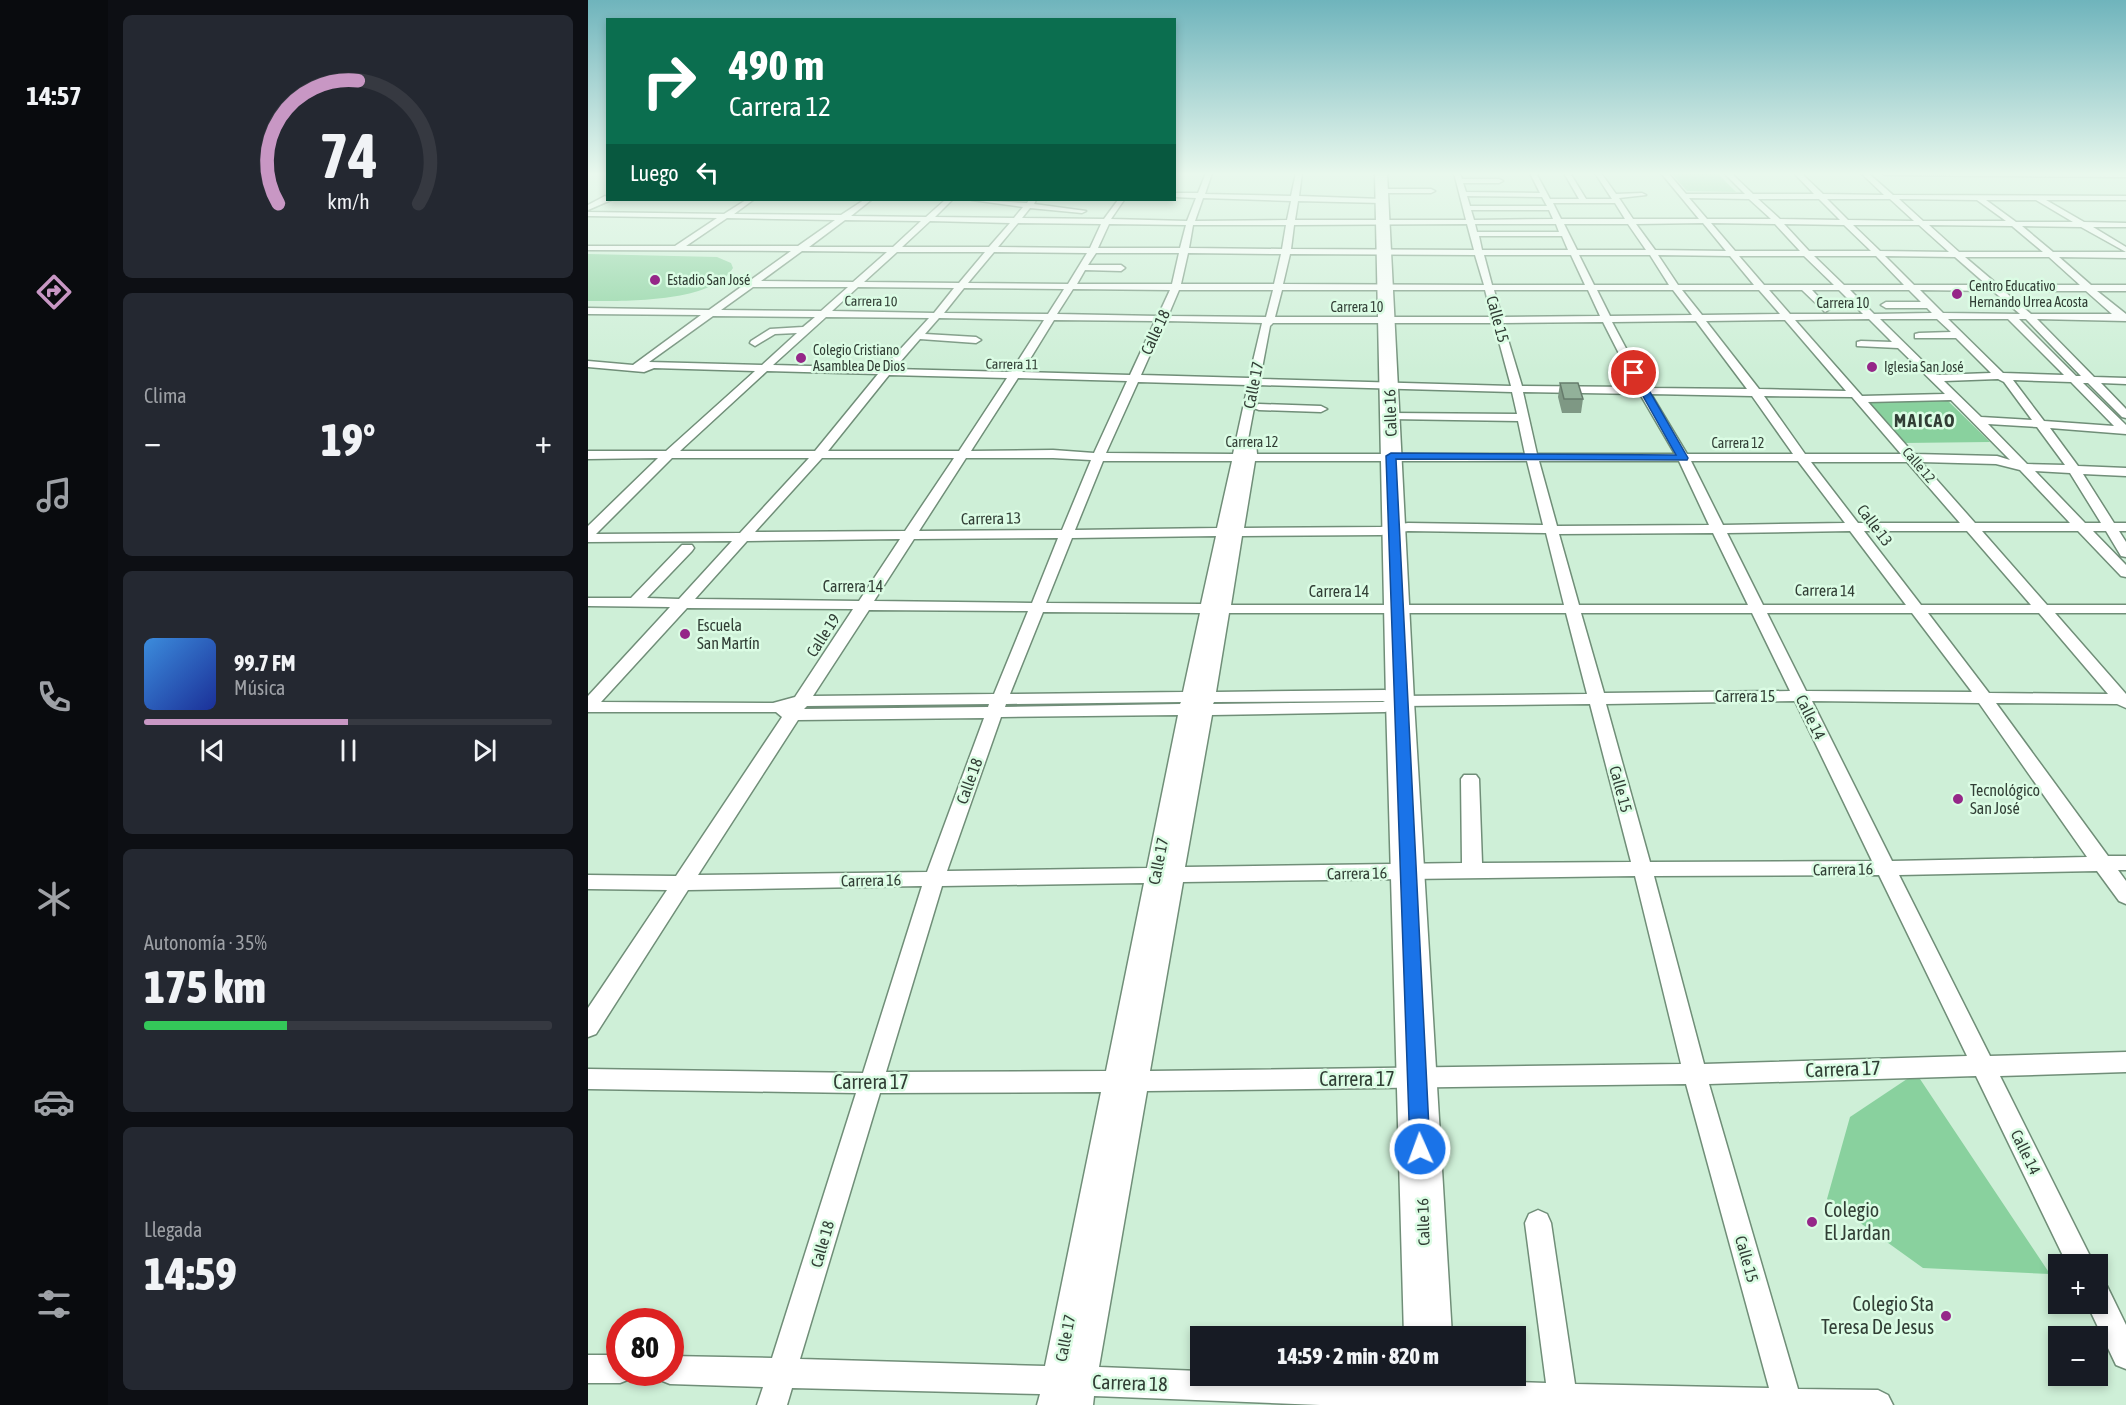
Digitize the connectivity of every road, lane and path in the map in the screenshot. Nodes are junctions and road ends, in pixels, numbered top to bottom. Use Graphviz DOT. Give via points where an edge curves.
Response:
graph roads {
  1 [pos="691,239"];
  2 [pos="815,239"];
  3 [pos="905,239"];
  4 [pos="1000,239"];
  5 [pos="1099,239"];
  6 [pos="1187,239"];
  7 [pos="1288,239"];
  8 [pos="1384,239"];
  9 [pos="1476,239"];
  10 [pos="1568,239"];
  11 [pos="1644,239"];
  12 [pos="1722,239"];
  13 [pos="1792,239"];
  14 [pos="1864,239"];
  15 [pos="1869,239"];
  16 [pos="1939,239"];
  17 [pos="2034,239"];
  18 [pos="2102,239"];
  19 [pos="2106,239"];
  20 [pos="588,248"];
  21 [pos="676,249"];
  22 [pos="801,249"];
  23 [pos="893,249"];
  24 [pos="2126,250"];
  25 [pos="989,251"];
  26 [pos="1092,252"];
  27 [pos="1184,252"];
  28 [pos="1286,252"];
  29 [pos="1384,252"];
  30 [pos="1481,253"];
  31 [pos="1576,253"];
  32 [pos="1654,253"];
  33 [pos="1735,253"];
  34 [pos="1806,254"];
  35 [pos="1877,254"];
  36 [pos="1887,254"];
  37 [pos="1957,254"];
  38 [pos="2055,255"];
  39 [pos="2126,255"];
  40 [pos="1083,267"];
  41 [pos="1121,268"];
  42 [pos="750,284"];
  43 [pos="854,285"];
  44 [pos="962,285"];
  45 [pos="1910,286"];
  46 [pos="1921,286"];
  47 [pos="1995,286"];
  48 [pos="1070,287"];
  49 [pos="1176,287"];
  50 [pos="1277,287"];
  51 [pos="1761,287"];
  52 [pos="1804,287"];
  53 [pos="1840,287"];
  54 [pos="2087,287"];
  55 [pos="1385,288"];
  56 [pos="1490,288"];
  57 [pos="1590,288"];
  58 [pos="1676,288"];
  59 [pos="2126,288"];
  60 [pos="1886,305"];
  61 [pos="1929,305"];
  62 [pos="1825,309"];
  63 [pos="588,311"];
  64 [pos="709,312"];
  65 [pos="821,314"];
  66 [pos="936,316"];
  67 [pos="1941,316"];
  68 [pos="1952,316"];
  69 [pos="2010,316"];
  70 [pos="2028,316"];
  71 [pos="1788,317"];
  72 [pos="1873,317"];
  73 [pos="1051,318"];
  74 [pos="1699,318"];
  75 [pos="2124,319"];
  76 [pos="1161,320"];
  77 [pos="1270,320"];
  78 [pos="1386,320"];
  79 [pos="1607,320"];
  80 [pos="1498,321"];
  81 [pos="804,330"];
  82 [pos="1960,335"];
  83 [pos="918,336"];
  84 [pos="1919,336"];
  85 [pos="976,340"];
  86 [pos="755,343"];
  87 [pos="1861,345"];
  88 [pos="1900,345"];
  89 [pos="588,364"];
  90 [pos="636,367"];
  91 [pos="761,370"];
  92 [pos="884,373"];
  93 [pos="1014,376"];
  94 [pos="2006,377"];
  95 [pos="1934,378"];
  96 [pos="2072,378"];
  97 [pos="2091,379"];
  98 [pos="1132,380"];
  99 [pos="2126,381"];
  100 [pos="1258,383"];
  101 [pos="1389,385"];
  102 [pos="1517,388"];
  103 [pos="1643,391"];
  104 [pos="1756,393"];
  105 [pos="1858,397"];
  106 [pos="1954,397"];
  107 [pos="1259,407"];
  108 [pos="1322,409"];
  109 [pos="2126,415"];
  110 [pos="1390,417"];
  111 [pos="1524,418"];
  112 [pos="1978,420"];
  113 [pos="2040,422"];
  114 [pos="2125,430"];
  115 [pos="588,455"];
  116 [pos="667,456"];
  117 [pos="816,456"];
  118 [pos="1391,456"];
  119 [pos="960,457"];
  120 [pos="1098,457"];
  121 [pos="1245,457"];
  122 [pos="1532,457"];
  123 [pos="1801,457"];
  124 [pos="1683,458"];
  125 [pos="1912,458"];
  126 [pos="588,460"];
  127 [pos="2022,467"];
  128 [pos="2074,469"];
  129 [pos="2126,472"];
  130 [pos="1972,526"];
  131 [pos="2080,526"];
  132 [pos="1854,527"];
  133 [pos="2109,527"];
  134 [pos="2126,527"];
  135 [pos="1718,528"];
  136 [pos="1394,530"];
  137 [pos="1553,530"];
  138 [pos="1231,532"];
  139 [pos="1067,534"];
  140 [pos="588,536"];
  141 [pos="907,536"];
  142 [pos="742,538"];
  143 [pos="687,548"];
  144 [pos="2126,553"];
  145 [pos="2126,573"];
  146 [pos="588,602"];
  147 [pos="635,602"];
  148 [pos="684,603"];
  149 [pos="865,604"];
  150 [pos="1038,606"];
  151 [pos="1757,607"];
  152 [pos="1396,608"];
  153 [pos="1572,608"];
  154 [pos="2044,608"];
  155 [pos="1217,609"];
  156 [pos="1916,609"];
  157 [pos="2126,609"];
  158 [pos="1800,696"];
  159 [pos="1983,696"];
  160 [pos="1596,697"];
  161 [pos="2125,700"];
  162 [pos="1400,701"];
  163 [pos="1197,702"];
  164 [pos="997,705"];
  165 [pos="588,707"];
  166 [pos="797,708"];
  167 [pos="1470,779"];
  168 [pos="2102,863"];
  169 [pos="2126,863"];
  170 [pos="1886,868"];
  171 [pos="1472,870"];
  172 [pos="1643,871"];
  173 [pos="1408,872"];
  174 [pos="1164,876"];
  175 [pos="934,879"];
  176 [pos="588,882"];
  177 [pos="682,883"];
  178 [pos="2126,896"];
  179 [pos="588,1027"];
  180 [pos="2126,1062"];
  181 [pos="1982,1064"];
  182 [pos="1695,1074"];
  183 [pos="588,1079"];
  184 [pos="1417,1079"];
  185 [pos="1126,1080"];
  186 [pos="870,1083"];
  187 [pos="1538,1223"];
  188 [pos="2077,1254"];
  189 [pos="2106,1314"];
  190 [pos="1428,1326"];
  191 [pos="2126,1355"];
  192 [pos="588,1369"];
  193 [pos="606,1369"];
  194 [pos="684,1370"];
  195 [pos="784,1372"];
  196 [pos="1430,1392"];
  197 [pos="1067,1393"];
  198 [pos="1562,1396"];
  199 [pos="1787,1403"];
  200 [pos="772,1405"];
  201 [pos="1878,1405"];
  1 -- 21 [label="street"];
  2 -- 22 [label="street"];
  3 -- 23 [label="street"];
  4 -- 25 [label="street"];
  5 -- 26 [label="street, Calle 19"];
  6 -- 27 [label="street, Calle 18"];
  7 -- 28 [label="street, Calle 17"];
  8 -- 29 [label="highway, Calle 16"];
  9 -- 30 [label="street, Calle 15"];
  10 -- 31 [label="street, Calle 14"];
  11 -- 32 [label="street, Calle 13"];
  12 -- 33 [label="street, Calle 12"];
  13 -- 34 [label="street"];
  14 -- 35 [label="street"];
  15 -- 36 [label="street"];
  16 -- 37 [label="street"];
  17 -- 38 [label="street"];
  18 -- 39 [label="street"];
  19 -- 24 [label="street"];
  20 -- 21 [label="street"];
  21 -- 22 [label="street"];
  22 -- 23 [label="street"];
  22 -- 42 [label="street"];
  23 -- 25 [label="street"];
  23 -- 43 [label="street"];
  25 -- 26 [label="street"];
  25 -- 44 [label="street"];
  26 -- 27 [label="street"];
  26 -- 40 [label="street, Calle 19"];
  27 -- 28 [label="street"];
  27 -- 49 [label="street, Calle 18"];
  28 -- 29 [label="street"];
  28 -- 50 [label="street, Calle 17"];
  29 -- 30 [label="street"];
  29 -- 55 [label="highway, Calle 16"];
  30 -- 31 [label="street"];
  30 -- 56 [label="street, Calle 15"];
  31 -- 32 [label="street"];
  31 -- 57 [label="street, Calle 14"];
  32 -- 33 [label="street"];
  32 -- 58 [label="street, Calle 13"];
  33 -- 34 [label="street"];
  33 -- 51 [label="street, Calle 12"];
  34 -- 35 [label="street"];
  34 -- 53 [label="street"];
  35 -- 36 [label="street"];
  35 -- 45 [label="street"];
  36 -- 37 [label="street"];
  36 -- 46 [label="street"];
  37 -- 38 [label="street"];
  37 -- 47 [label="street"];
  38 -- 39 [label="street"];
  38 -- 54 [label="street"];
  40 -- 41 [label="street"];
  40 -- 48 [label="street, Calle 19"];
  42 -- 43 [label="street"];
  42 -- 64 [label="street"];
  43 -- 44 [label="street"];
  43 -- 65 [label="street"];
  44 -- 48 [label="street"];
  44 -- 66 [label="street"];
  45 -- 46 [label="street"];
  45 -- 53 [label="street"];
  45 -- 61 [label="street"];
  46 -- 47 [label="street"];
  46 -- 68 [label="street"];
  47 -- 54 [label="street"];
  47 -- 70 [label="street"];
  48 -- 49 [label="street"];
  48 -- 73 [label="street, Calle 19"];
  49 -- 50 [label="street"];
  49 -- 76 [label="street, Calle 18"];
  50 -- 55 [label="street"];
  50 -- 77 [label="street, Calle 17"];
  51 -- 52 [label="street"];
  51 -- 58 [label="street"];
  51 -- 71 [label="street, Calle 12"];
  52 -- 53 [label="street"];
  52 -- 62 [label="street"];
  53 -- 72 [label="street"];
  54 -- 59 [label="street"];
  54 -- 75 [label="street"];
  55 -- 56 [label="street"];
  55 -- 78 [label="highway, Calle 16"];
  56 -- 57 [label="street"];
  56 -- 80 [label="street, Calle 15"];
  57 -- 58 [label="street"];
  57 -- 79 [label="street, Calle 14"];
  58 -- 74 [label="street, Calle 13"];
  60 -- 61 [label="street"];
  61 -- 67 [label="street"];
  63 -- 64 [label="street, Carrera 10"];
  64 -- 65 [label="street, Carrera 10"];
  64 -- 90 [label="street"];
  65 -- 66 [label="street, Carrera 10"];
  65 -- 81 [label="street"];
  66 -- 73 [label="street, Carrera 10"];
  66 -- 83 [label="street"];
  67 -- 68 [label="street, Carrera 10"];
  67 -- 72 [label="street, Carrera 10"];
  67 -- 82 [label="street"];
  68 -- 69 [label="street, Carrera 10"];
  68 -- 94 [label="street" via="2007,370"];
  69 -- 70 [label="street, Carrera 10"];
  69 -- 96 [label="street"];
  70 -- 75 [label="street, Carrera 10"];
  70 -- 97 [label="street"];
  71 -- 72 [label="street, Carrera 10"];
  71 -- 74 [label="street, Carrera 10"];
  71 -- 105 [label="street, Calle 12"];
  72 -- 88 [label="street"];
  73 -- 76 [label="street, Carrera 10"];
  73 -- 93 [label="street, Calle 19"];
  74 -- 79 [label="street, Carrera 10"];
  74 -- 104 [label="street, Calle 13"];
  76 -- 77 [label="street, Carrera 10"];
  76 -- 98 [label="street, Calle 18"];
  77 -- 78 [label="street, Carrera 10"];
  77 -- 100 [label="street, Calle 17" via="1274,325"];
  78 -- 80 [label="street, Carrera 10"];
  78 -- 101 [label="highway, Calle 16"];
  79 -- 80 [label="street, Carrera 10"];
  79 -- 103 [label="street, Calle 14"];
  80 -- 102 [label="street, Calle 15"];
  81 -- 86 [label="street" via="773,331"];
  81 -- 91 [label="street"];
  82 -- 84 [label="street"];
  82 -- 94 [label="street"];
  83 -- 85 [label="street"];
  83 -- 92 [label="street"];
  87 -- 88 [label="street"];
  88 -- 95 [label="street"];
  89 -- 90 [label="street, Carrera 11"];
  90 -- 91 [label="street, Carrera 11"];
  91 -- 92 [label="street, Carrera 11"];
  91 -- 116 [label="street"];
  92 -- 93 [label="street, Carrera 11"];
  92 -- 117 [label="street"];
  93 -- 98 [label="street, Carrera 11"];
  93 -- 119 [label="street, Calle 19"];
  94 -- 95 [label="street"];
  94 -- 96 [label="street"];
  94 -- 113 [label="street"];
  95 -- 106 [label="street"];
  96 -- 97 [label="street"];
  96 -- 114 [label="street"];
  97 -- 99 [label="street"];
  97 -- 109 [label="street"];
  98 -- 100 [label="street, Carrera 11"];
  98 -- 120 [label="street, Calle 18"];
  100 -- 101 [label="street, Carrera 11"];
  100 -- 107 [label="street, Calle 17"];
  100 -- 121 [label="street, Calle 17"];
  101 -- 102 [label="street, Carrera 11"];
  101 -- 110 [label="highway, Calle 16"];
  102 -- 103 [label="street, Carrera 11"];
  102 -- 111 [label="street, Calle 15"];
  103 -- 104 [label="street, Carrera 11"];
  103 -- 124 [label="street, Calle 14"];
  104 -- 105 [label="street, Carrera 11"];
  104 -- 123 [label="street, Calle 13"];
  105 -- 106 [label="street, Carrera 11"];
  105 -- 125 [label="street, Calle 12"];
  106 -- 112 [label="street"];
  107 -- 108 [label="street"];
  107 -- 121 [label="street, Calle 17"];
  110 -- 111 [label="street"];
  110 -- 118 [label="highway, Calle 16"];
  111 -- 122 [label="street, Calle 15"];
  112 -- 113 [label="street"];
  112 -- 127 [label="street"];
  113 -- 114 [label="street"];
  113 -- 128 [label="street"];
  115 -- 116 [label="street, Carrera 12"];
  116 -- 117 [label="street, Carrera 12"];
  116 -- 126 [label="street, Carrera 12"];
  116 -- 140 [label="street"];
  117 -- 119 [label="street, Carrera 12"];
  117 -- 142 [label="street"];
  118 -- 121 [label="street, Carrera 12"];
  118 -- 122 [label="street, Carrera 12"];
  118 -- 136 [label="highway, Calle 16"];
  119 -- 120 [label="street, Carrera 12"];
  119 -- 141 [label="street, Calle 19"];
  120 -- 121 [label="street, Carrera 12"];
  120 -- 139 [label="street, Calle 18"];
  121 -- 138 [label="street, Calle 17"];
  122 -- 124 [label="street, Carrera 12"];
  122 -- 137 [label="street, Calle 15"];
  123 -- 124 [label="street, Carrera 12"];
  123 -- 125 [label="street, Carrera 12"];
  123 -- 132 [label="street, Calle 13"];
  124 -- 135 [label="street, Calle 14"];
  125 -- 127 [label="street, Carrera 12" via="1997,460"];
  125 -- 130 [label="street, Calle 12"];
  127 -- 128 [label="street, Carrera 12"];
  127 -- 131 [label="street"];
  128 -- 129 [label="street, Carrera 12"];
  128 -- 133 [label="street"];
  130 -- 131 [label="street, Carrera 13"];
  130 -- 132 [label="street, Carrera 13"];
  130 -- 154 [label="street, Calle 12"];
  131 -- 133 [label="street, Carrera 13"];
  131 -- 145 [label="street"];
  132 -- 135 [label="street, Carrera 13"];
  132 -- 156 [label="street, Calle 13"];
  133 -- 134 [label="street, Carrera 13"];
  133 -- 144 [label="street"];
  135 -- 137 [label="street, Carrera 13"];
  135 -- 151 [label="street, Calle 14"];
  136 -- 137 [label="street, Carrera 13"];
  136 -- 138 [label="street, Carrera 13"];
  136 -- 152 [label="highway, Calle 16"];
  137 -- 153 [label="street, Calle 15"];
  138 -- 139 [label="street, Carrera 13"];
  138 -- 155 [label="street, Calle 17"];
  139 -- 141 [label="street, Carrera 13"];
  139 -- 150 [label="street, Calle 18"];
  140 -- 142 [label="street, Carrera 13"];
  141 -- 142 [label="street, Carrera 13"];
  141 -- 149 [label="street, Calle 19"];
  142 -- 148 [label="street"];
  143 -- 147 [label="street"];
  146 -- 147 [label="street, Carrera 14"];
  147 -- 148 [label="street, Carrera 14"];
  148 -- 149 [label="street, Carrera 14"];
  148 -- 165 [label="street"];
  149 -- 150 [label="street, Carrera 14"];
  149 -- 166 [label="street, Calle 19"];
  150 -- 155 [label="street, Carrera 14"];
  150 -- 164 [label="street, Calle 18"];
  151 -- 153 [label="street, Carrera 14"];
  151 -- 156 [label="street, Carrera 14"];
  151 -- 158 [label="street, Calle 14"];
  152 -- 153 [label="street, Carrera 14"];
  152 -- 155 [label="street, Carrera 14"];
  152 -- 162 [label="highway, Calle 16"];
  153 -- 160 [label="street, Calle 15"];
  154 -- 156 [label="street, Carrera 14"];
  154 -- 157 [label="street, Carrera 14"];
  154 -- 161 [label="street, Calle 12"];
  155 -- 163 [label="street, Calle 17"];
  156 -- 159 [label="street, Calle 13"];
  158 -- 159 [label="street, Carrera 15"];
  158 -- 160 [label="street, Carrera 15"];
  158 -- 170 [label="street, Calle 14"];
  159 -- 161 [label="street, Carrera 15"];
  159 -- 168 [label="street, Calle 13"];
  160 -- 162 [label="street, Carrera 15"];
  160 -- 172 [label="street, Calle 15"];
  162 -- 163 [label="street, Carrera 15" via="1385,707"];
  162 -- 173 [label="highway, Calle 16"];
  163 -- 164 [label="street, Carrera 15"];
  163 -- 174 [label="street, Calle 17"];
  164 -- 166 [label="street, Carrera 15"];
  164 -- 175 [label="street, Calle 18"];
  165 -- 166 [label="street, Carrera 15"];
  166 -- 177 [label="street, Calle 19"];
  167 -- 171 [label="street"];
  168 -- 169 [label="street, Carrera 16"];
  168 -- 170 [label="street, Carrera 16"];
  168 -- 178 [label="street, Calle 13"];
  170 -- 172 [label="street, Carrera 16"];
  170 -- 181 [label="street, Calle 14"];
  171 -- 172 [label="street, Carrera 16"];
  171 -- 173 [label="street, Carrera 16"];
  172 -- 182 [label="street, Calle 15"];
  173 -- 174 [label="street, Carrera 16"];
  173 -- 184 [label="highway, Calle 16"];
  174 -- 175 [label="street, Carrera 16"];
  174 -- 185 [label="street, Calle 17"];
  175 -- 177 [label="street, Carrera 16"];
  175 -- 186 [label="street, Calle 18"];
  176 -- 177 [label="street, Carrera 16"];
  177 -- 179 [label="street, Calle 19"];
  180 -- 181 [label="street, Carrera 17"];
  181 -- 182 [label="street, Carrera 17"];
  181 -- 188 [label="street, Calle 14"];
  182 -- 184 [label="street, Carrera 17"];
  182 -- 199 [label="street, Calle 15"];
  183 -- 186 [label="street, Carrera 17"];
  184 -- 185 [label="street, Carrera 17"];
  184 -- 190 [label="highway, Calle 16"];
  185 -- 186 [label="street, Carrera 17"];
  185 -- 197 [label="street, Calle 17"];
  186 -- 195 [label="street, Calle 18"];
  187 -- 198 [label="street"];
  189 -- 191 [label="street"];
  192 -- 193 [label="street"];
  194 -- 195 [label="street, Carrera 18"];
  195 -- 197 [label="street, Carrera 18"];
  195 -- 200 [label="street, Calle 18"];
  196 -- 197 [label="street, Carrera 18"];
  196 -- 198 [label="street, Carrera 18"];
  198 -- 199 [label="street, Carrera 18"];
  199 -- 201 [label="street, Carrera 18"];
}
